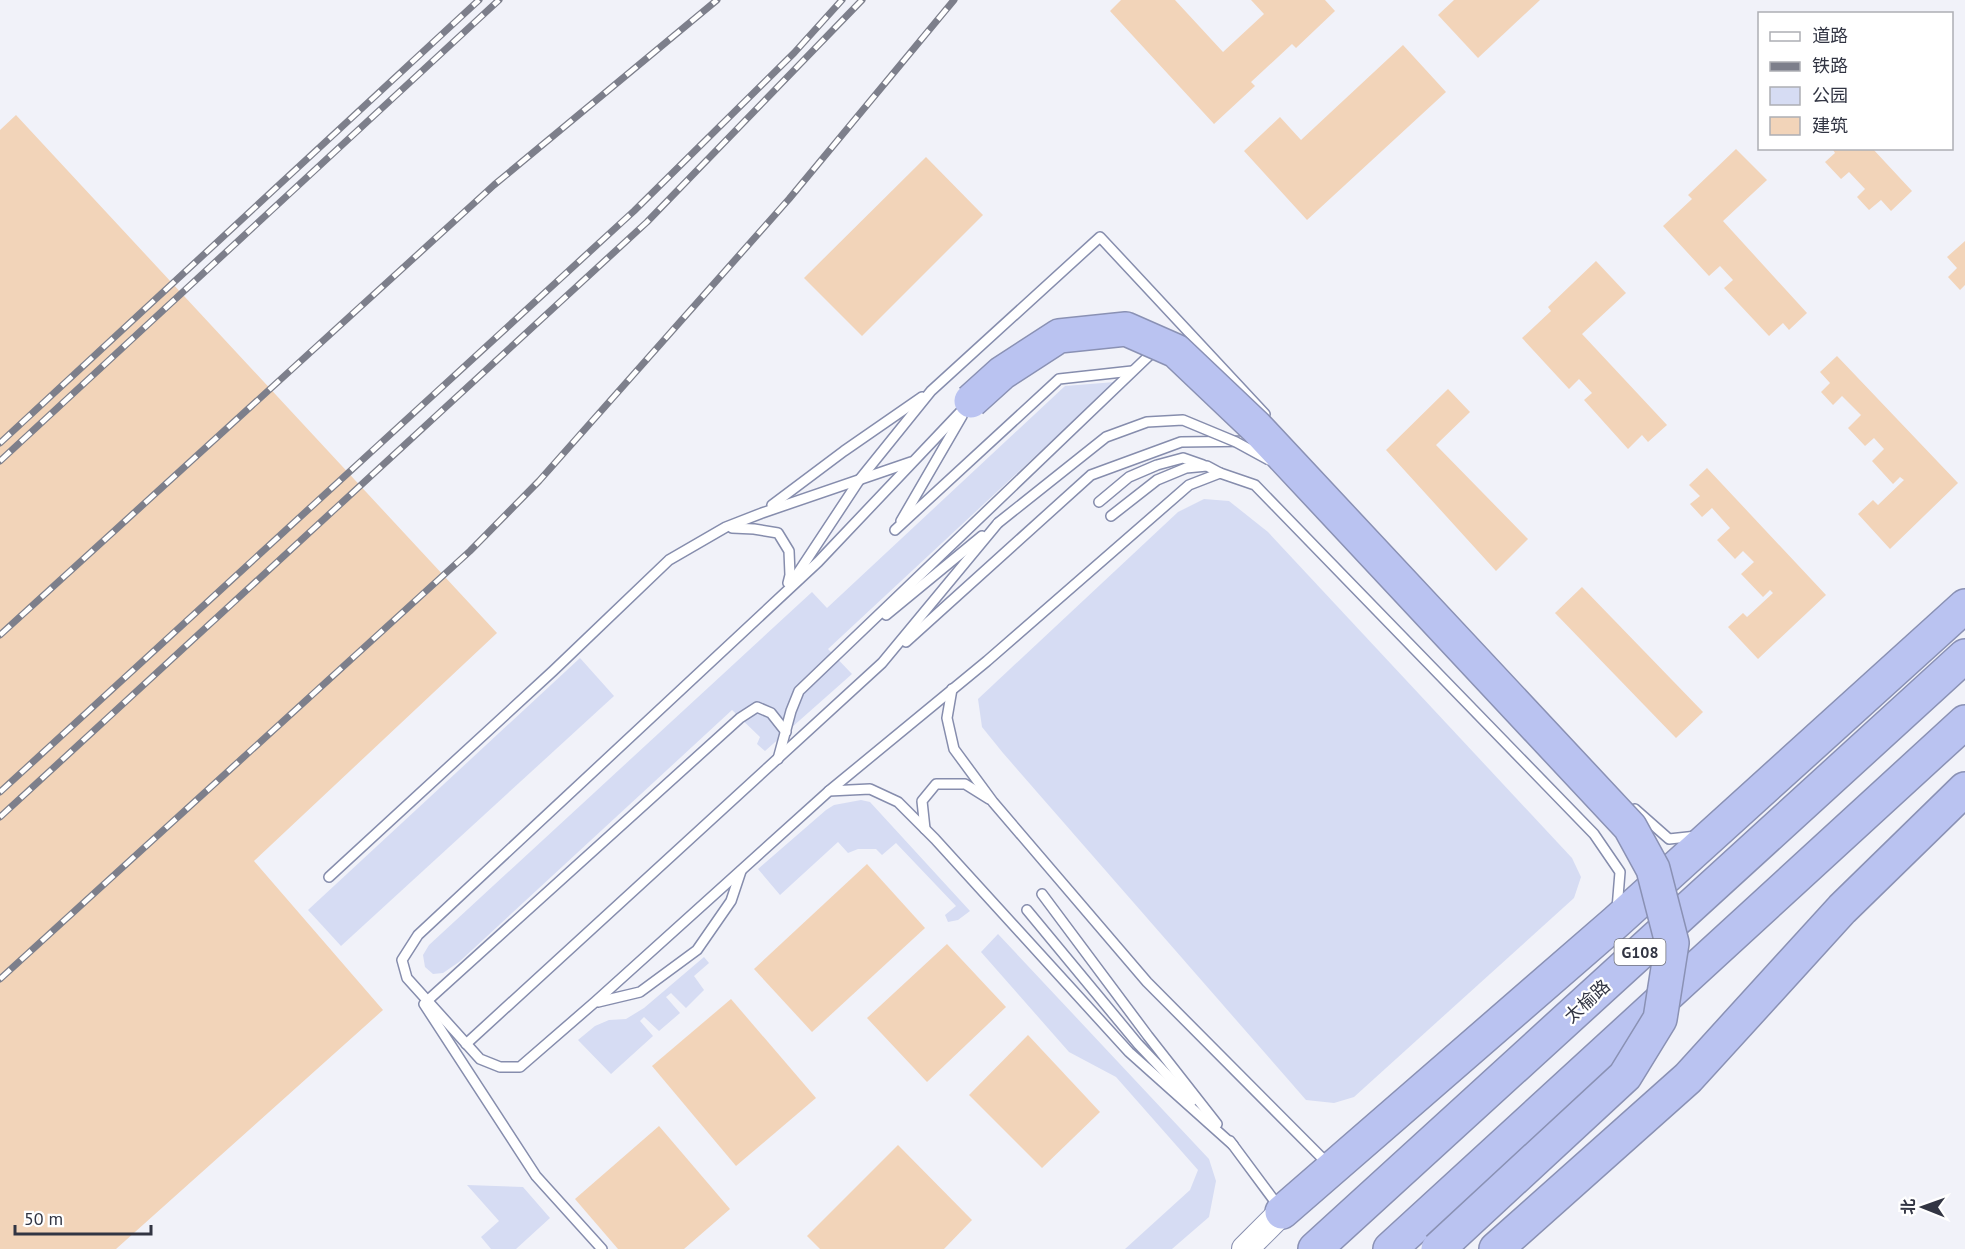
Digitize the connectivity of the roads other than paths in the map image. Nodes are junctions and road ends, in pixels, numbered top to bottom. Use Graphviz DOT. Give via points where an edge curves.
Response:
graph roads {
  1 [pos="1181,324"];
  2 [pos="1173,332"];
  3 [pos="1165,340"];
  4 [pos="1132,371"];
  5 [pos="931,391"];
  6 [pos="971,401"];
  7 [pos="1274,423"];
  8 [pos="1279,440"];
  9 [pos="914,461"];
  10 [pos="1207,466"];
  11 [pos="1220,472"];
  12 [pos="860,479"];
  13 [pos="1305,480"];
  14 [pos="1100,502"];
  15 [pos="762,513"];
  16 [pos="1111,516"];
  17 [pos="998,523"];
  18 [pos="726,527"];
  19 [pos="784,594"];
  20 [pos="1965,606"];
  21 [pos="1965,642"];
  22 [pos="1965,656"];
  23 [pos="831,660"];
  24 [pos="882,663"];
  25 [pos="952,689"];
  26 [pos="1965,722"];
  27 [pos="786,732"];
  28 [pos="778,759"];
  29 [pos="1771,782"];
  30 [pos="1965,789"];
  31 [pos="829,791"];
  32 [pos="993,802"];
  33 [pos="1631,805"];
  34 [pos="925,829"];
  35 [pos="1713,834"];
  36 [pos="742,870"];
  37 [pos="329,877"];
  38 [pos="1042,894"];
  39 [pos="1027,910"];
  40 [pos="1616,922"];
  41 [pos="407,978"];
  42 [pos="427,1001"];
  43 [pos="595,1002"];
  44 [pos="466,1044"];
  45 [pos="1233,1145"];
  46 [pos="1333,1169"];
  47 [pos="1282,1212"];
  48 [pos="602,1249"];
  49 [pos="1245,1249"];
  50 [pos="1315,1249"];
  51 [pos="1390,1249"];
  52 [pos="1438,1249"];
  53 [pos="1496,1249"];
  1 -- 2 [label="lane"];
  1 -- 5 [label="lane" via="1100,237"];
  1 -- 7 [label="lane"];
  3 -- 4 [label="lane"];
  4 -- 6 [label="lane" via="1059,379 895,530"];
  4 -- 23 [label="lane"];
  5 -- 12 [label="lane"];
  5 -- 15 [label="lane"];
  6 -- 9 [label="lane"];
  6 -- 13 [label="highway, bridge" via="1002,373 1059,336 1126,329 1176,351"];
  8 -- 24 [label="lane" via="1181,442 1091,475"];
  9 -- 12 [label="lane"];
  9 -- 19 [label="lane"];
  10 -- 11 [label="lane"];
  10 -- 14 [label="lane" via="1183,458 1157,465 1129,477"];
  10 -- 16 [label="lane" via="1186,468 1157,480"];
  11 -- 25 [label="lane" via="1189,485"];
  11 -- 40 [label="lane" via="1255,484 1594,834 1620,872"];
  12 -- 15 [label="lane"];
  12 -- 19 [label="lane"];
  13 -- 17 [label="lane, bridge" via="1236,442 1183,420 1147,422 1106,437"];
  13 -- 52 [label="highway, bridge" via="1630,827 1653,869 1672,943 1660,1019 1625,1076"];
  15 -- 18 [label="lane"];
  17 -- 23 [label="lane"];
  17 -- 24 [label="lane"];
  18 -- 19 [label="lane" via="778,533 789,551 790,575"];
  18 -- 37 [label="lane" via="669,560"];
  19 -- 41 [label="lane" via="418,935 402,960"];
  20 -- 29 [label="highway"];
  21 -- 29 [label="highway"];
  22 -- 50 [label="highway, 太榆路 / G108"];
  23 -- 27 [label="lane" via="799,691"];
  24 -- 28 [label="lane"];
  25 -- 31 [label="lane"];
  25 -- 32 [label="lane" via="946,718 954,749"];
  26 -- 51 [label="highway, G108"];
  27 -- 28 [label="lane"];
  27 -- 42 [label="lane" via="771,713 758,707 740,717"];
  28 -- 44 [label="lane"];
  29 -- 35 [label="highway"];
  30 -- 53 [label="highway" via="1842,909 1688,1078"];
  31 -- 34 [label="lane" via="870,789 898,802"];
  31 -- 36 [label="lane"];
  32 -- 34 [label="lane" via="965,784 936,784 922,801"];
  32 -- 46 [label="lane" via="1147,982"];
  33 -- 35 [label="lane" via="1669,840"];
  34 -- 45 [label="lane" via="1129,1052"];
  35 -- 40 [label="highway"];
  36 -- 43 [label="lane"];
  36 -- 43 [label="lane" via="731,901 697,950 640,992"];
  38 -- 45 [label="lane"];
  39 -- 45 [label="lane" via="1138,1044"];
  40 -- 46 [label="highway"];
  41 -- 42 [label="lane"];
  41 -- 48 [label="lane" via="536,1176"];
  42 -- 44 [label="lane"];
  43 -- 44 [label="lane" via="520,1067 500,1067 480,1059"];
  45 -- 47 [label="lane"];
  46 -- 47 [label="highway"];
  47 -- 49 [label="main road"];
}
